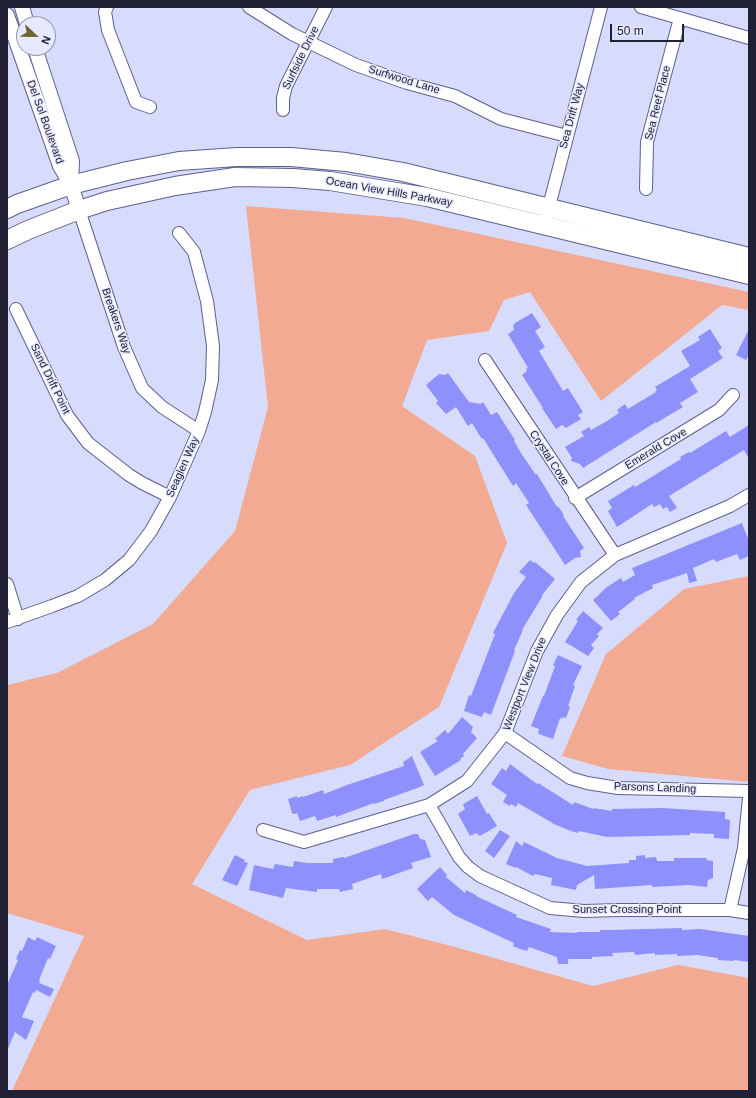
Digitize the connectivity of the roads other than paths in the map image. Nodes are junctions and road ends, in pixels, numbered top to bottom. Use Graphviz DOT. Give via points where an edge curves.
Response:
graph roads {
  1 [pos="107,7"];
  2 [pos="249,7"];
  3 [pos="326,7"];
  4 [pos="601,7"];
  5 [pos="641,7"];
  6 [pos="7,15"];
  7 [pos="680,18"];
  8 [pos="749,38"];
  9 [pos="308,42"];
  10 [pos="38,56"];
  11 [pos="150,107"];
  12 [pos="283,110"];
  13 [pos="567,136"];
  14 [pos="71,184"];
  15 [pos="646,189"];
  16 [pos="549,208"];
  17 [pos="7,209"];
  18 [pos="79,210"];
  19 [pos="543,225"];
  20 [pos="180,234"];
  21 [pos="7,240"];
  22 [pos="749,256"];
  23 [pos="749,275"];
  24 [pos="16,309"];
  25 [pos="485,360"];
  26 [pos="733,395"];
  27 [pos="199,431"];
  28 [pos="749,495"];
  29 [pos="170,497"];
  30 [pos="575,498"];
  31 [pos="615,555"];
  32 [pos="7,584"];
  33 [pos="12,620"];
  34 [pos="505,733"];
  35 [pos="749,791"];
  36 [pos="749,798"];
  37 [pos="428,805"];
  38 [pos="263,830"];
  39 [pos="730,910"];
  40 [pos="749,913"];
  1 -- 11 [label="street" via="105,12 108,30 136,102"];
  2 -- 9 [label="street, Surfwood Lane"];
  3 -- 9 [label="street, Surfside Drive"];
  4 -- 13 [label="street, Sea Drift Way"];
  5 -- 7 [label="street"];
  6 -- 14 [label="street, Del Sol Boulevard" via="60,166"];
  7 -- 8 [label="street"];
  7 -- 15 [label="street, Sea Reef Place" via="647,142"];
  9 -- 12 [label="street, Surfside Drive" via="286,86"];
  9 -- 13 [label="street, Surfwood Lane" via="382,75 455,96 501,119"];
  10 -- 14 [label="street, Del Sol Boulevard" via="72,161"];
  13 -- 16 [label="street, Sea Drift Way"];
  14 -- 16 [label="main road, Ocean View Hills Parkway" via="179,162 291,156 403,172"];
  14 -- 17 [label="main road, Ocean View Hills Parkway"];
  14 -- 18 [label="street, Breakers Way"];
  16 -- 19 [label="street, Sea Drift Way"];
  16 -- 22 [label="main road, Ocean View Hills Parkway"];
  18 -- 19 [label="main road, Ocean View Hills Parkway" via="175,186 235,177 293,178 330,181 427,197"];
  18 -- 21 [label="main road, Ocean View Hills Parkway"];
  18 -- 27 [label="street, Breakers Way" via="124,347 142,388 162,407"];
  19 -- 23 [label="main road, Ocean View Hills Parkway"];
  20 -- 27 [label="street, Seaglen Way" via="194,252 207,301 213,346 212,380"];
  24 -- 29 [label="street, Sand Drift Point" via="67,415 88,443 129,475"];
  25 -- 30 [label="street, Crystal Cove"];
  26 -- 30 [label="street, Emerald Cove" via="719,410"];
  27 -- 29 [label="street, Seaglen Way"];
  28 -- 31 [label="street, Westport View Drive" via="730,506"];
  29 -- 33 [label="street, Seaglen Way" via="151,531 129,560 105,580 78,596"];
  30 -- 31 [label="street, Crystal Cove"];
  31 -- 34 [label="street, Westport View Drive" via="581,582 554,619 532,663"];
  32 -- 33 [label="street"];
  34 -- 35 [label="street, Parsons Landing" via="570,778 586,783 618,788"];
  34 -- 37 [label="street, Westport View Drive" via="468,780"];
  36 -- 39 [label="street" via="744,848"];
  37 -- 38 [label="street, Westport View Drive" via="304,842"];
  37 -- 39 [label="street, Sunset Crossing Point" via="459,857 468,867 480,876 550,908 584,911"];
  39 -- 40 [label="street, Sunset Crossing Point"];
}
